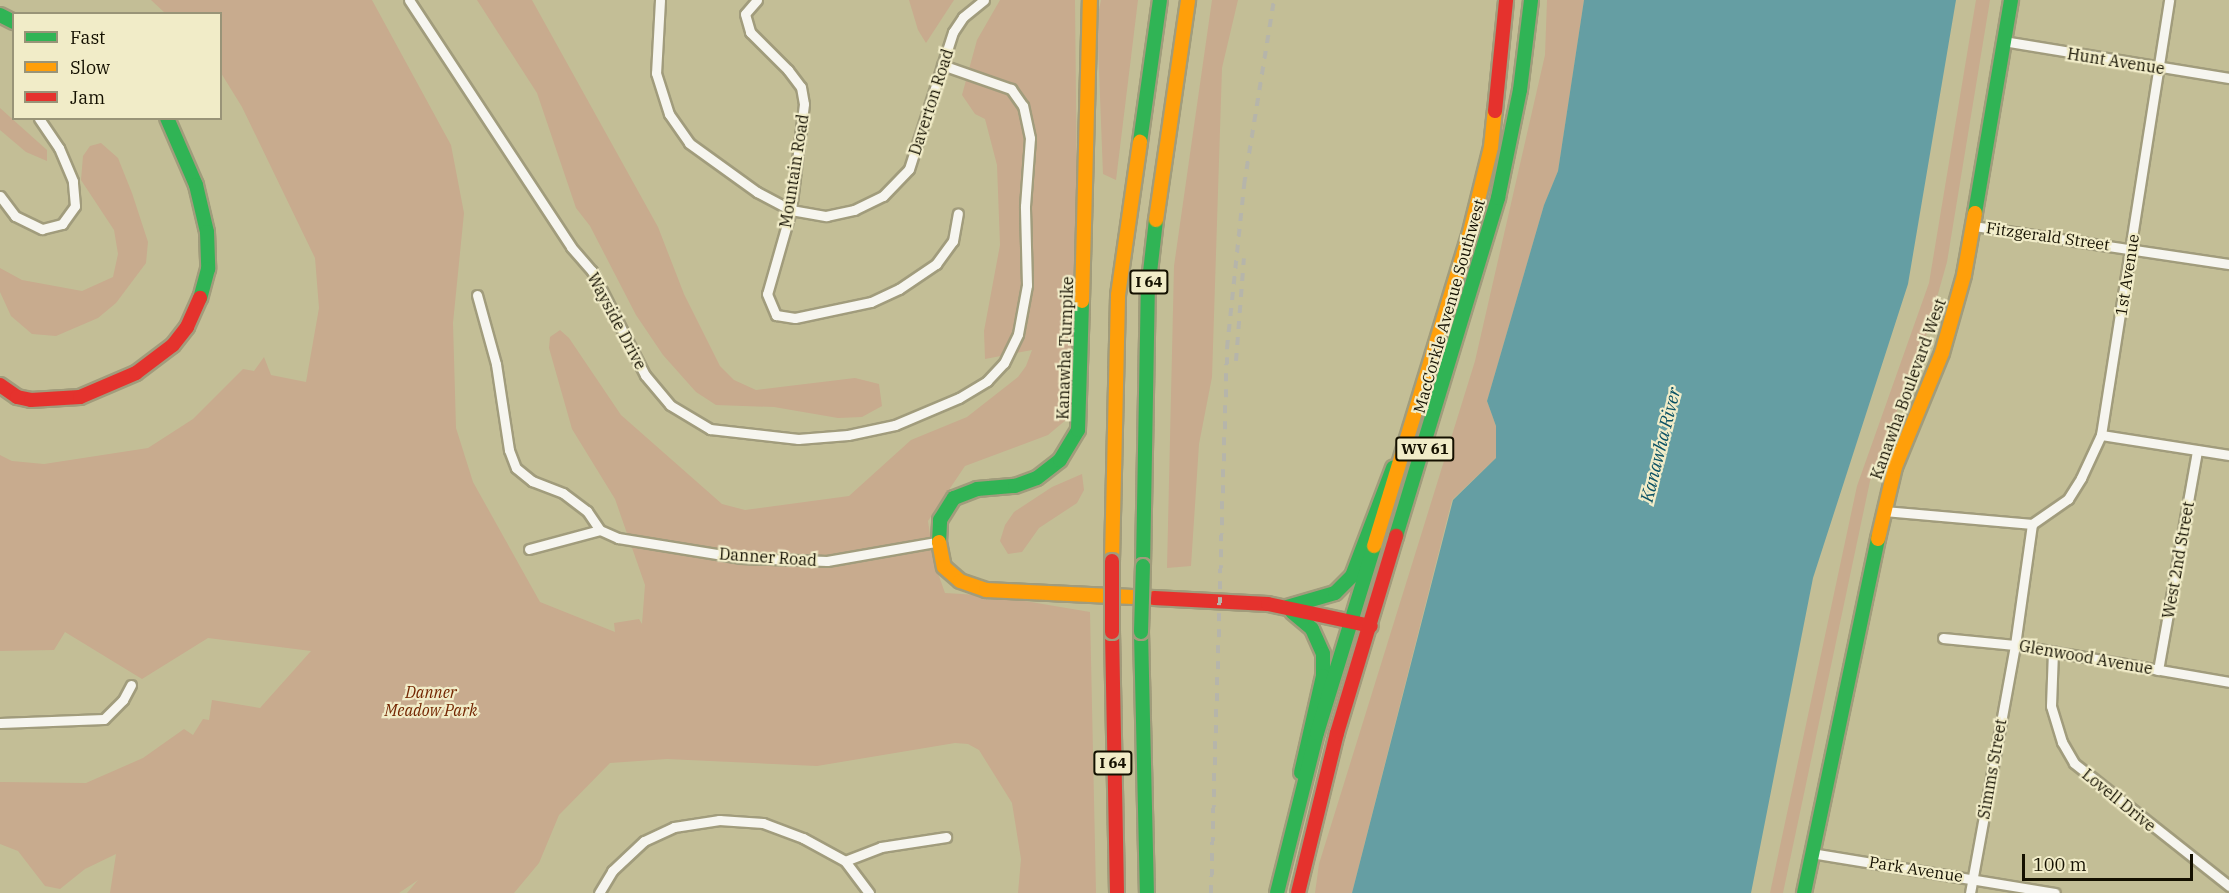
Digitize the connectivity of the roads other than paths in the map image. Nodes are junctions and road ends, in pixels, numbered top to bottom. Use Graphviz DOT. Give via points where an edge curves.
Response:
graph roads {
  1 [pos="408,0"];
  2 [pos="660,0"];
  3 [pos="757,0"];
  4 [pos="984,0"];
  5 [pos="1089,0"];
  6 [pos="1160,0"];
  7 [pos="1188,0"];
  8 [pos="1506,0"];
  9 [pos="1530,0"];
  10 [pos="2011,0"];
  11 [pos="2169,0"];
  12 [pos="2003,41"];
  13 [pos="942,65"];
  14 [pos="2159,68"];
  15 [pos="2229,78"];
  16 [pos="40,120"];
  17 [pos="168,120"];
  18 [pos="0,196"];
  19 [pos="791,210"];
  20 [pos="958,213"];
  21 [pos="1974,226"];
  22 [pos="2132,247"];
  23 [pos="2229,264"];
  24 [pos="477,295"];
  25 [pos="0,385"];
  26 [pos="2101,435"];
  27 [pos="1404,448"];
  28 [pos="2197,450"];
  29 [pos="2229,455"];
  30 [pos="1884,511"];
  31 [pos="2032,524"];
  32 [pos="600,530"];
  33 [pos="936,542"];
  34 [pos="529,549"];
  35 [pos="1285,607"];
  36 [pos="1351,623"];
  37 [pos="1371,626"];
  38 [pos="1943,638"];
  39 [pos="2014,645"];
  40 [pos="2053,651"];
  41 [pos="2158,670"];
  42 [pos="2229,682"];
  43 [pos="130,685"];
  44 [pos="0,723"];
  45 [pos="1300,793"];
  46 [pos="946,837"];
  47 [pos="1811,853"];
  48 [pos="845,861"];
  49 [pos="1972,878"];
  50 [pos="2229,886"];
  51 [pos="599,893"];
  52 [pos="869,893"];
  53 [pos="1116,893"];
  54 [pos="1147,893"];
  55 [pos="1277,893"];
  56 [pos="1298,893"];
  57 [pos="1803,893"];
  58 [pos="1970,893"];
  59 [pos="2055,893"];
  1 -- 13 [label="street, Wayside Drive" via="571,247 603,288 611,312 645,375 670,405 710,429 798,439 848,435 895,425 959,398 987,381 1004,363 1018,334 1027,285 1025,206 1030,138 1023,106 1011,89"];
  2 -- 19 [label="street, Daverton Road" via="656,73 669,114 689,143 709,160"];
  3 -- 19 [label="street, Mountain Road" via="745,14 750,32 788,69 801,87 804,104"];
  4 -- 13 [label="street, Daverton Road" via="963,17 953,32"];
  5 -- 33 [label="main road, Kanawha Turnpike" via="1078,430 1060,460 1037,478 954,498 940,520"];
  6 -- 53 [label="main road, I 64, bridge" via="1118,295 1112,561"];
  7 -- 54 [label="main road, I 64, bridge" via="1172,91 1148,290 1141,633"];
  8 -- 27 [label="main road, MacCorkle Avenue Southwest / WV 61" via="1491,147 1469,236"];
  9 -- 37 [label="main road, MacCorkle Avenue Southwest / WV 61" via="1520,90 1498,198"];
  10 -- 12 [label="main road, Kanawha Boulevard West"];
  11 -- 14 [label="street, 1st Avenue"];
  12 -- 14 [label="street, Hunt Avenue"];
  12 -- 21 [label="main road, Kanawha Boulevard West"];
  13 -- 19 [label="street, Daverton Road" via="909,169 883,196 854,210 826,216"];
  14 -- 15 [label="street, Hunt Avenue"];
  14 -- 22 [label="street, 1st Avenue"];
  16 -- 18 [label="street" via="73,181 75,206 62,224 42,229 15,216"];
  17 -- 25 [label="main road" via="196,185 207,232 208,269 196,311 187,327 173,345 136,373 80,397 31,400 17,397"];
  19 -- 20 [label="street, Mountain Road" via="767,294 776,315 795,318 871,302 899,289 936,264 953,241"];
  21 -- 22 [label="street, Fitzgerald Street"];
  21 -- 30 [label="main road, Kanawha Boulevard West" via="1957,307 1895,467"];
  22 -- 23 [label="street, Fitzgerald Street"];
  22 -- 26 [label="street, 1st Avenue"];
  24 -- 32 [label="street" via="496,364 509,450 516,468 587,511"];
  26 -- 28 [label="street"];
  26 -- 31 [label="street, 1st Avenue" via="2068,498"];
  27 -- 35 [label="main road" via="1384,486 1352,576 1335,593"];
  27 -- 36 [label="main road, MacCorkle Avenue Southwest / WV 61"];
  28 -- 29 [label="street"];
  28 -- 41 [label="street, West 2nd Street"];
  30 -- 31 [label="street"];
  30 -- 47 [label="main road, Kanawha Boulevard West"];
  31 -- 39 [label="street"];
  32 -- 33 [label="street, Danner Road" via="618,538 741,558 827,561"];
  32 -- 34 [label="street"];
  33 -- 35 [label="main road" via="945,567 972,588"];
  35 -- 36 [label="main road"];
  35 -- 45 [label="main road" via="1312,629 1323,654 1323,676 1301,766"];
  36 -- 37 [label="main road"];
  36 -- 45 [label="main road, MacCorkle Avenue Southwest / WV 61"];
  37 -- 56 [label="main road, MacCorkle Avenue Southwest / WV 61" via="1336,733"];
  38 -- 39 [label="street, Glenwood Avenue"];
  39 -- 40 [label="street, Glenwood Avenue"];
  39 -- 49 [label="street, Simms Street"];
  40 -- 41 [label="street, Glenwood Avenue"];
  40 -- 50 [label="street, Lovell Drive" via="2050,706 2074,763"];
  41 -- 42 [label="street, Glenwood Avenue"];
  43 -- 44 [label="street" via="123,700 104,719"];
  45 -- 55 [label="main road, MacCorkle Avenue Southwest / WV 61"];
  46 -- 48 [label="street" via="881,847"];
  47 -- 49 [label="street, Park Avenue"];
  47 -- 57 [label="main road, Kanawha Boulevard West"];
  48 -- 51 [label="street" via="763,823 719,820 674,827 644,842 612,871"];
  48 -- 52 [label="street"];
  49 -- 58 [label="street, Simms Street"];
  49 -- 59 [label="street, Park Avenue"];
}
